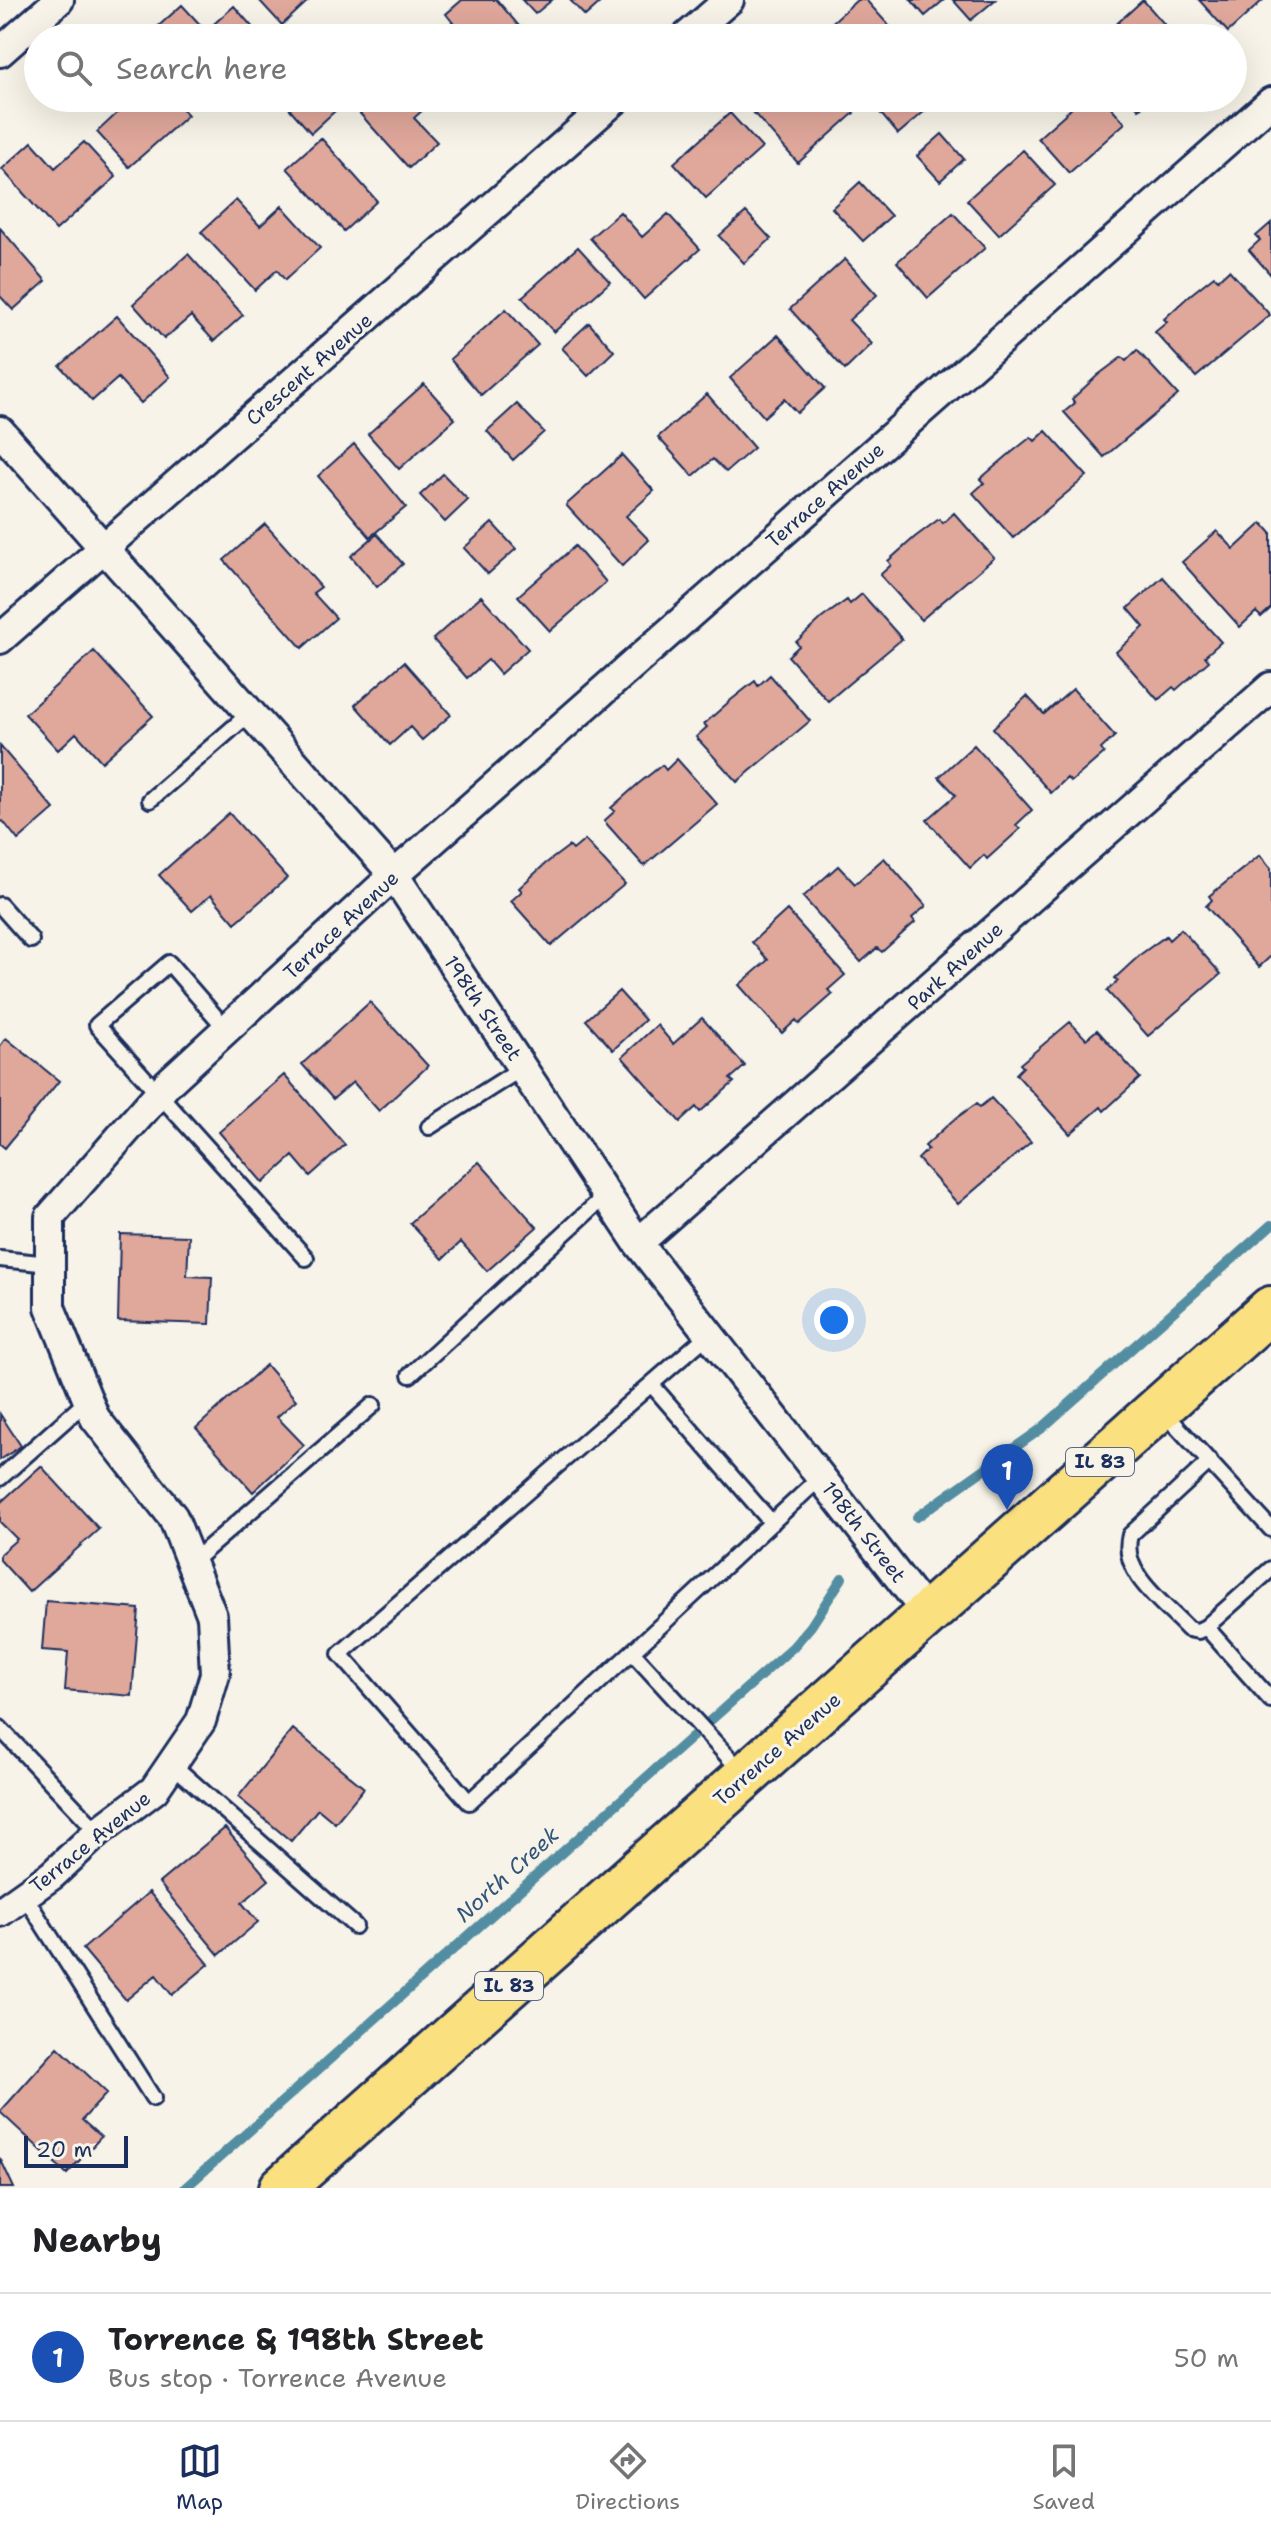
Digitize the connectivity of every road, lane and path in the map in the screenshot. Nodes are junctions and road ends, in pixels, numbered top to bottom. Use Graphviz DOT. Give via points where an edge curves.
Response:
graph roads {
  1 [pos="59,0"];
  2 [pos="729,0"];
  3 [pos="32,24"];
  4 [pos="701,24"];
  5 [pos="24,31"];
  6 [pos="0,52"];
  7 [pos="1271,102"];
  8 [pos="601,112"];
  9 [pos="0,431"];
  10 [pos="104,549"];
  11 [pos="0,639"];
  12 [pos="1271,687"];
  13 [pos="250,713"];
  14 [pos="150,800"];
  15 [pos="394,875"];
  16 [pos="0,905"];
  17 [pos="31,940"];
  18 [pos="227,1030"];
  19 [pos="522,1068"];
  20 [pos="160,1093"];
  21 [pos="429,1127"];
  22 [pos="606,1195"];
  23 [pos="638,1243"];
  24 [pos="306,1258"];
  25 [pos="0,1259"];
  26 [pos="50,1264"];
  27 [pos="1267,1320"];
  28 [pos="709,1334"];
  29 [pos="410,1375"];
  30 [pos="651,1384"];
  31 [pos="88,1400"];
  32 [pos="373,1405"];
  33 [pos="1160,1408"];
  34 [pos="1210,1461"];
  35 [pos="821,1477"];
  36 [pos="0,1478"];
  37 [pos="772,1523"];
  38 [pos="1271,1529"];
  39 [pos="192,1562"];
  40 [pos="1271,1569"];
  41 [pos="929,1616"];
  42 [pos="1206,1627"];
  43 [pos="632,1652"];
  44 [pos="1271,1700"];
  45 [pos="0,1728"];
  46 [pos="735,1765"];
  47 [pos="174,1766"];
  48 [pos="98,1832"];
  49 [pos="24,1895"];
  50 [pos="0,1912"];
  51 [pos="355,1926"];
  52 [pos="153,2098"];
  53 [pos="282,2188"];
  1 -- 3 [label="street"];
  2 -- 4 [label="street"];
  5 -- 6 [label="street"];
  7 -- 15 [label="street, Terrace Avenue"];
  8 -- 10 [label="street, Crescent Avenue"];
  9 -- 10 [label="street, 198th Street"];
  10 -- 11 [label="street, Crescent Avenue"];
  10 -- 13 [label="street, 198th Street"];
  12 -- 23 [label="street, Park Avenue"];
  13 -- 14 [label="lane"];
  13 -- 15 [label="street, 198th Street"];
  15 -- 18 [label="street, Terrace Avenue"];
  15 -- 19 [label="street, 198th Street"];
  16 -- 17 [label="lane"];
  18 -- 20 [label="street, Terrace Avenue"];
  18 -- 20 [label="lane" via="169,963 97,1025"];
  19 -- 21 [label="lane"];
  19 -- 22 [label="street, 198th Street"];
  20 -- 24 [label="lane"];
  20 -- 26 [label="street, Terrace Avenue" via="50,1217"];
  22 -- 23 [label="street, 198th Street"];
  22 -- 29 [label="lane"];
  23 -- 28 [label="street, 198th Street"];
  25 -- 26 [label="lane"];
  26 -- 31 [label="street, Terrace Avenue" via="50,1307"];
  27 -- 33 [label="main road, Torrence Avenue / IL 83"];
  28 -- 30 [label="lane"];
  28 -- 35 [label="street, 198th Street"];
  30 -- 37 [label="lane"];
  30 -- 43 [label="lane" via="340,1654 469,1802"];
  31 -- 36 [label="lane"];
  31 -- 39 [label="street, Terrace Avenue" via="95,1418 173,1517"];
  32 -- 39 [label="lane"];
  33 -- 34 [label="lane"];
  33 -- 41 [label="main road, Torrence Avenue / IL 83"];
  34 -- 38 [label="lane"];
  34 -- 42 [label="lane" via="1127,1543 1132,1570 1188,1629"];
  35 -- 37 [label="lane"];
  35 -- 41 [label="street, 198th Street"];
  37 -- 43 [label="lane"];
  39 -- 47 [label="street, Terrace Avenue" via="212,1616 215,1674 201,1721"];
  40 -- 42 [label="lane"];
  41 -- 46 [label="main road, Torrence Avenue / IL 83"];
  42 -- 44 [label="lane"];
  43 -- 46 [label="lane"];
  45 -- 48 [label="lane"];
  46 -- 53 [label="main road, Torrence Avenue / IL 83"];
  47 -- 48 [label="street, Terrace Avenue" via="154,1790"];
  47 -- 51 [label="lane"];
  48 -- 49 [label="street, Terrace Avenue"];
  49 -- 50 [label="street, Terrace Avenue"];
  49 -- 52 [label="lane"];
}
